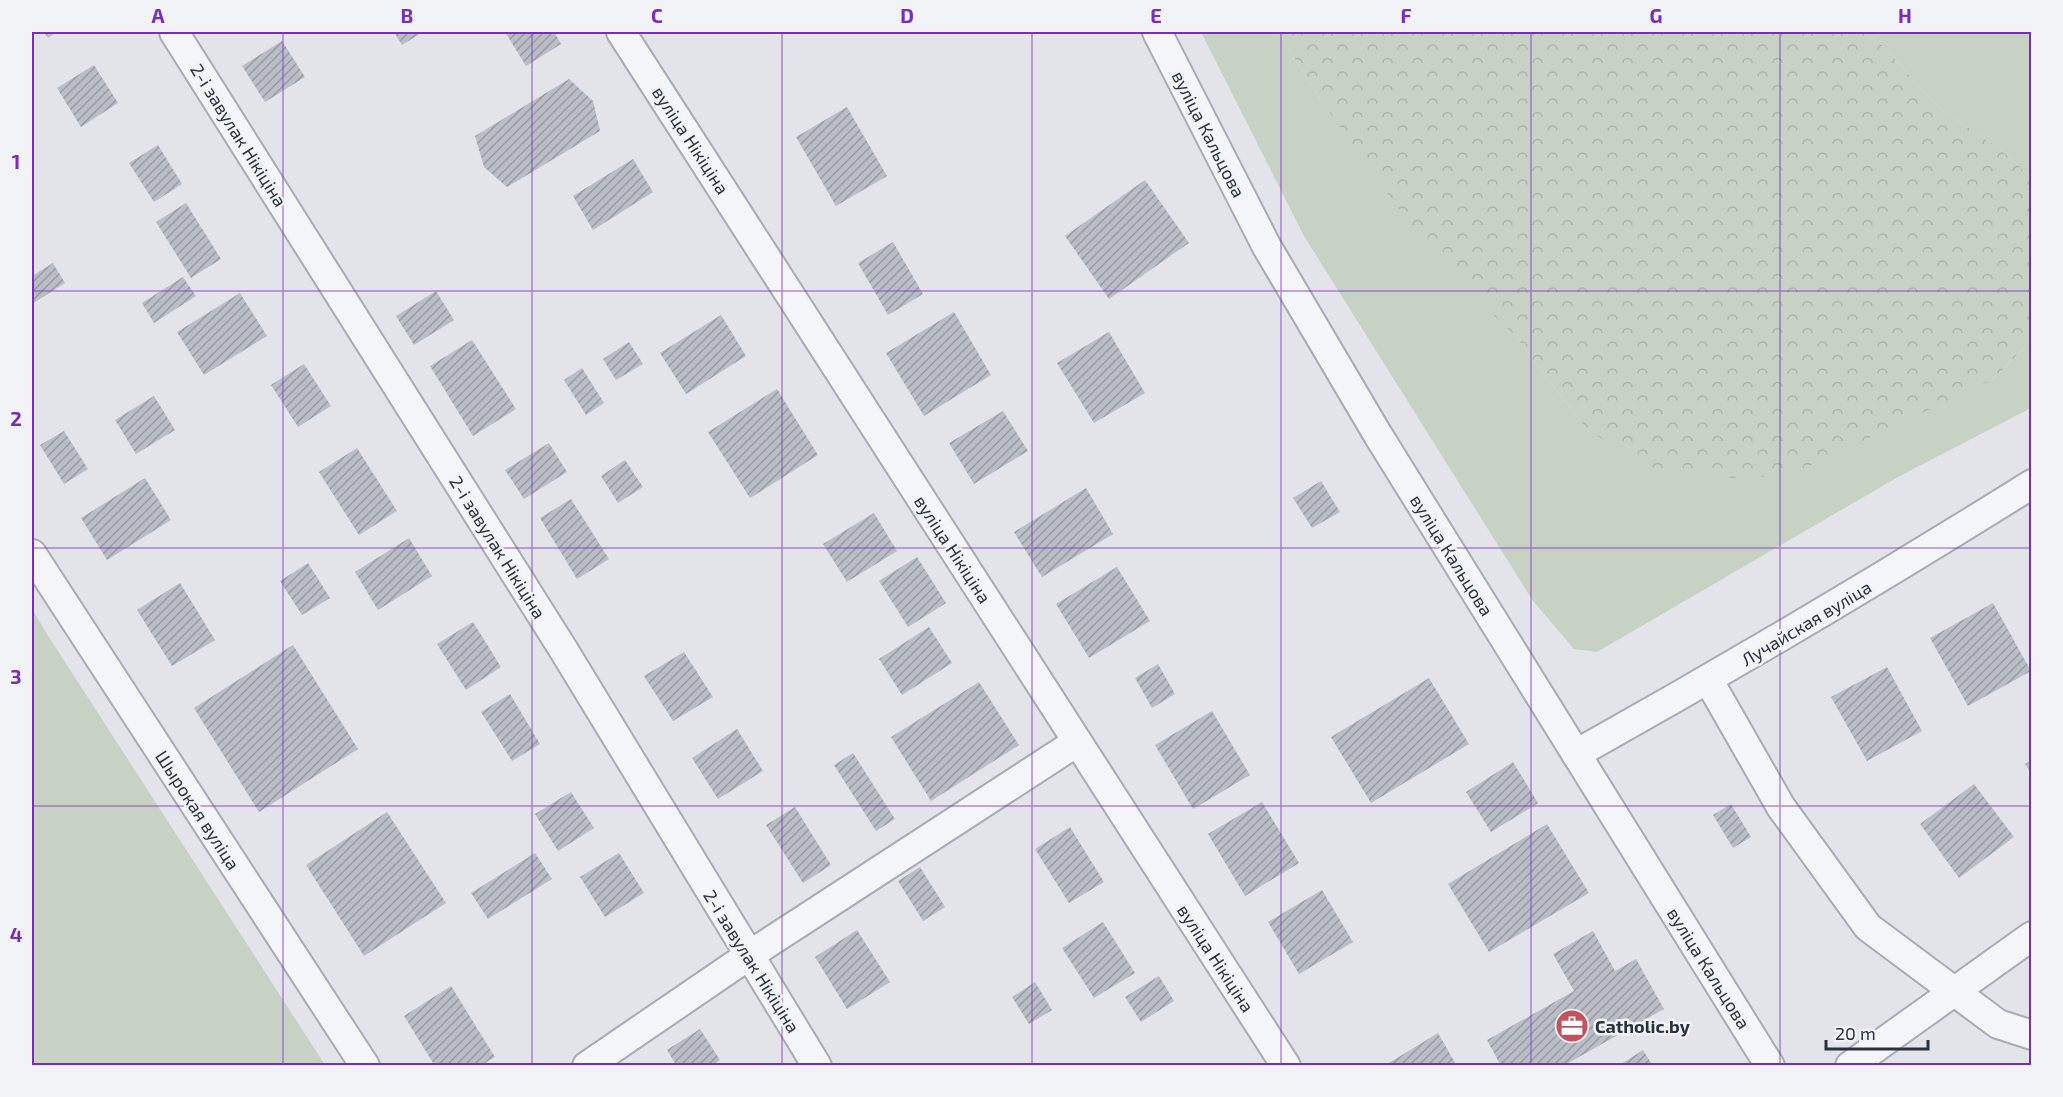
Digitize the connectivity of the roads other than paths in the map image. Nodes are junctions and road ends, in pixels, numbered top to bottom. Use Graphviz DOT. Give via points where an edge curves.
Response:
graph roads {
  1 [pos="174,32"];
  2 [pos="621,32"];
  3 [pos="1157,32"];
  4 [pos="2031,484"];
  5 [pos="32,554"];
  6 [pos="1709,681"];
  7 [pos="1077,742"];
  8 [pos="1576,754"];
  9 [pos="2031,936"];
  10 [pos="748,956"];
  11 [pos="1953,990"];
  12 [pos="2031,1035"];
  13 [pos="365,1065"];
  14 [pos="587,1065"];
  15 [pos="817,1065"];
  16 [pos="1286,1065"];
  17 [pos="1770,1065"];
  18 [pos="1850,1065"];
  1 -- 10 [label="street, 2-і завулак Нікіціна" via="563,649"];
  2 -- 7 [label="street, вуліца Нікіціна"];
  3 -- 8 [label="street, вуліца Кальцова" via="1267,247 1378,435"];
  4 -- 6 [label="street, Лучайская вуліца"];
  5 -- 13 [label="street, Шырокая вуліца"];
  6 -- 8 [label="street, Лучайская вуліца"];
  6 -- 11 [label="street" via="1781,807 1868,927"];
  7 -- 10 [label="street"];
  7 -- 16 [label="street, вуліца Нікіціна"];
  8 -- 17 [label="street, вуліца Кальцова"];
  9 -- 11 [label="street"];
  10 -- 14 [label="street"];
  10 -- 15 [label="street, 2-і завулак Нікіціна"];
  11 -- 12 [label="street" via="1998,1024"];
  11 -- 18 [label="street"];
}
